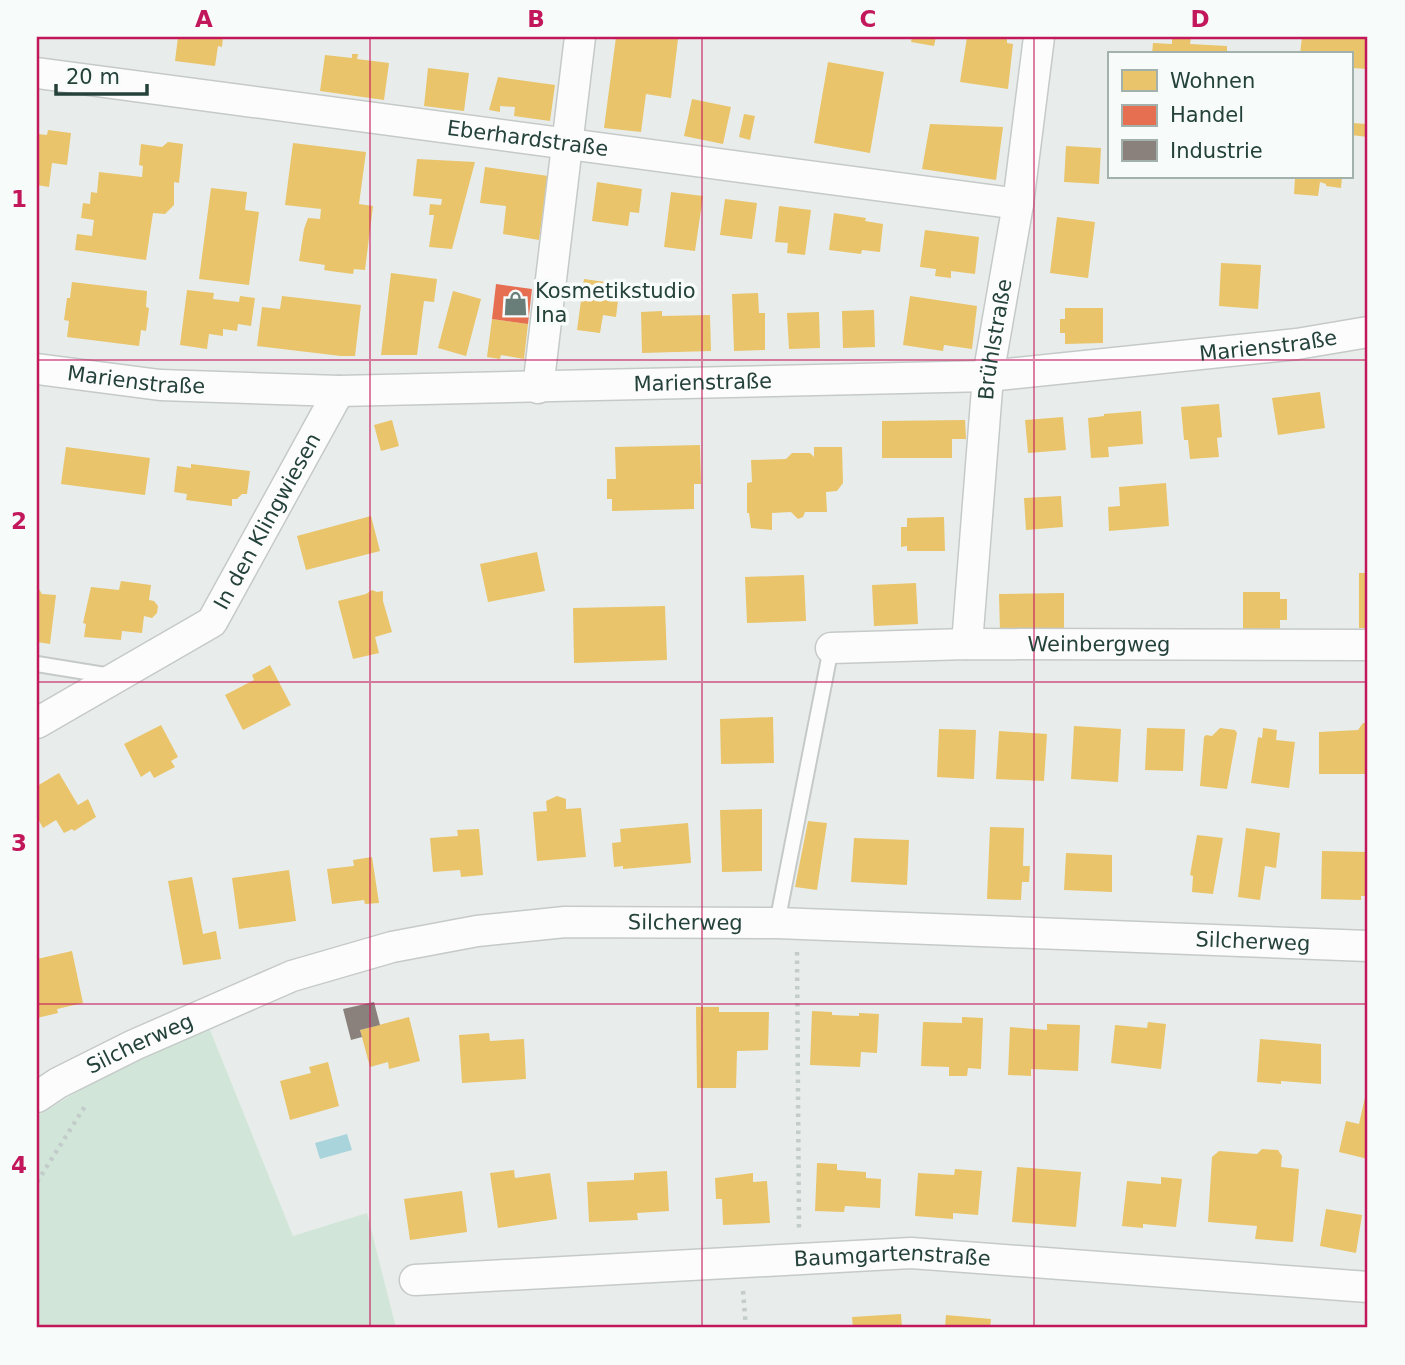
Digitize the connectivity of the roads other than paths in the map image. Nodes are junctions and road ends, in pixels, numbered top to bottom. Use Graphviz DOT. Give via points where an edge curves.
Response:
graph roads {
  1 [pos="580,37"];
  2 [pos="1039,37"];
  3 [pos="37,72"];
  4 [pos="566,143"];
  5 [pos="1018,204"];
  6 [pos="1368,332"];
  7 [pos="37,369"];
  8 [pos="988,376"];
  9 [pos="538,388"];
  10 [pos="339,391"];
  11 [pos="967,644"];
  12 [pos="1368,645"];
  13 [pos="831,648"];
  14 [pos="37,664"];
  15 [pos="116,676"];
  16 [pos="37,723"];
  17 [pos="787,923"];
  18 [pos="1368,946"];
  19 [pos="37,1097"];
  20 [pos="415,1280"];
  21 [pos="1368,1287"];
  1 -- 4 [label="street"];
  2 -- 5 [label="street, Brühlstraße"];
  3 -- 4 [label="street, Eberhardstraße"];
  4 -- 5 [label="street, Eberhardstraße"];
  4 -- 9 [label="street"];
  5 -- 8 [label="street, Brühlstraße"];
  6 -- 8 [label="street, Marienstraße" via="1297,344"];
  7 -- 10 [label="street, Marienstraße" via="160,385"];
  8 -- 9 [label="street, Marienstraße"];
  8 -- 11 [label="street, Brühlstraße"];
  9 -- 10 [label="street, Marienstraße"];
  10 -- 15 [label="street, In den Klingwiesen" via="212,622"];
  11 -- 12 [label="street, Weinbergweg"];
  11 -- 13 [label="street, Weinbergweg"];
  13 -- 17 [label="lane"];
  14 -- 15 [label="lane"];
  15 -- 16 [label="street, In den Klingwiesen"];
  17 -- 18 [label="street, Silcherweg"];
  17 -- 19 [label="street, Silcherweg" via="565,922 477,931 392,947 292,976 134,1045"];
  20 -- 21 [label="street, Baumgartenstraße" via="911,1253"];
}
